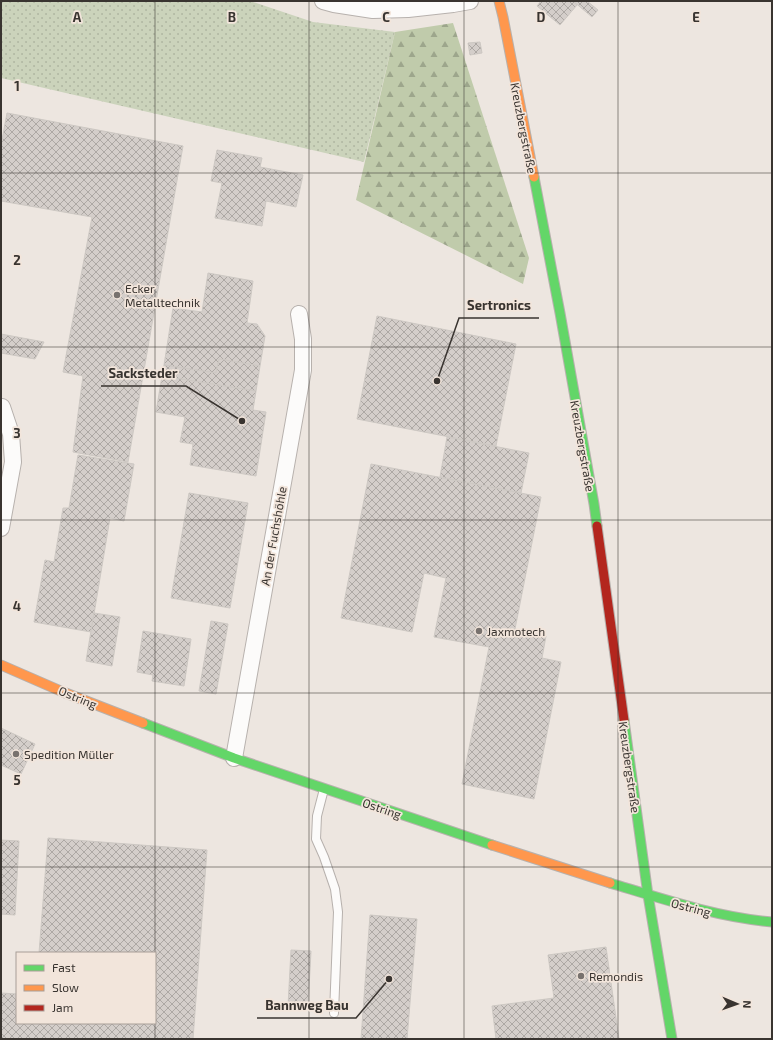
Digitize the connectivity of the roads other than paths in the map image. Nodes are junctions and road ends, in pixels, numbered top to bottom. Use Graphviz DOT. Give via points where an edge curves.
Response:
graph roads {
  1 [pos="323,1"];
  2 [pos="470,1"];
  3 [pos="499,1"];
  4 [pos="299,314"];
  5 [pos="2,407"];
  6 [pos="1,528"];
  7 [pos="1,665"];
  8 [pos="234,758"];
  9 [pos="324,788"];
  10 [pos="648,895"];
  11 [pos="772,922"];
  12 [pos="334,1013"];
  13 [pos="672,1039"];
  1 -- 2 [label="street" via="373,10"];
  3 -- 10 [label="street, Kreuzbergstraße" via="560,313 594,504"];
  4 -- 8 [label="street, An der Fuchshöhle" via="303,339 303,370"];
  5 -- 6 [label="street" via="10,434 13,462"];
  7 -- 8 [label="street, Ostring" via="63,692"];
  8 -- 9 [label="street, Ostring"];
  9 -- 10 [label="street, Ostring"];
  9 -- 12 [label="lane" via="317,816 316,839 335,889 338,912"];
  10 -- 11 [label="street, Ostring" via="714,913"];
  10 -- 13 [label="street, Kreuzbergstraße"];
}
